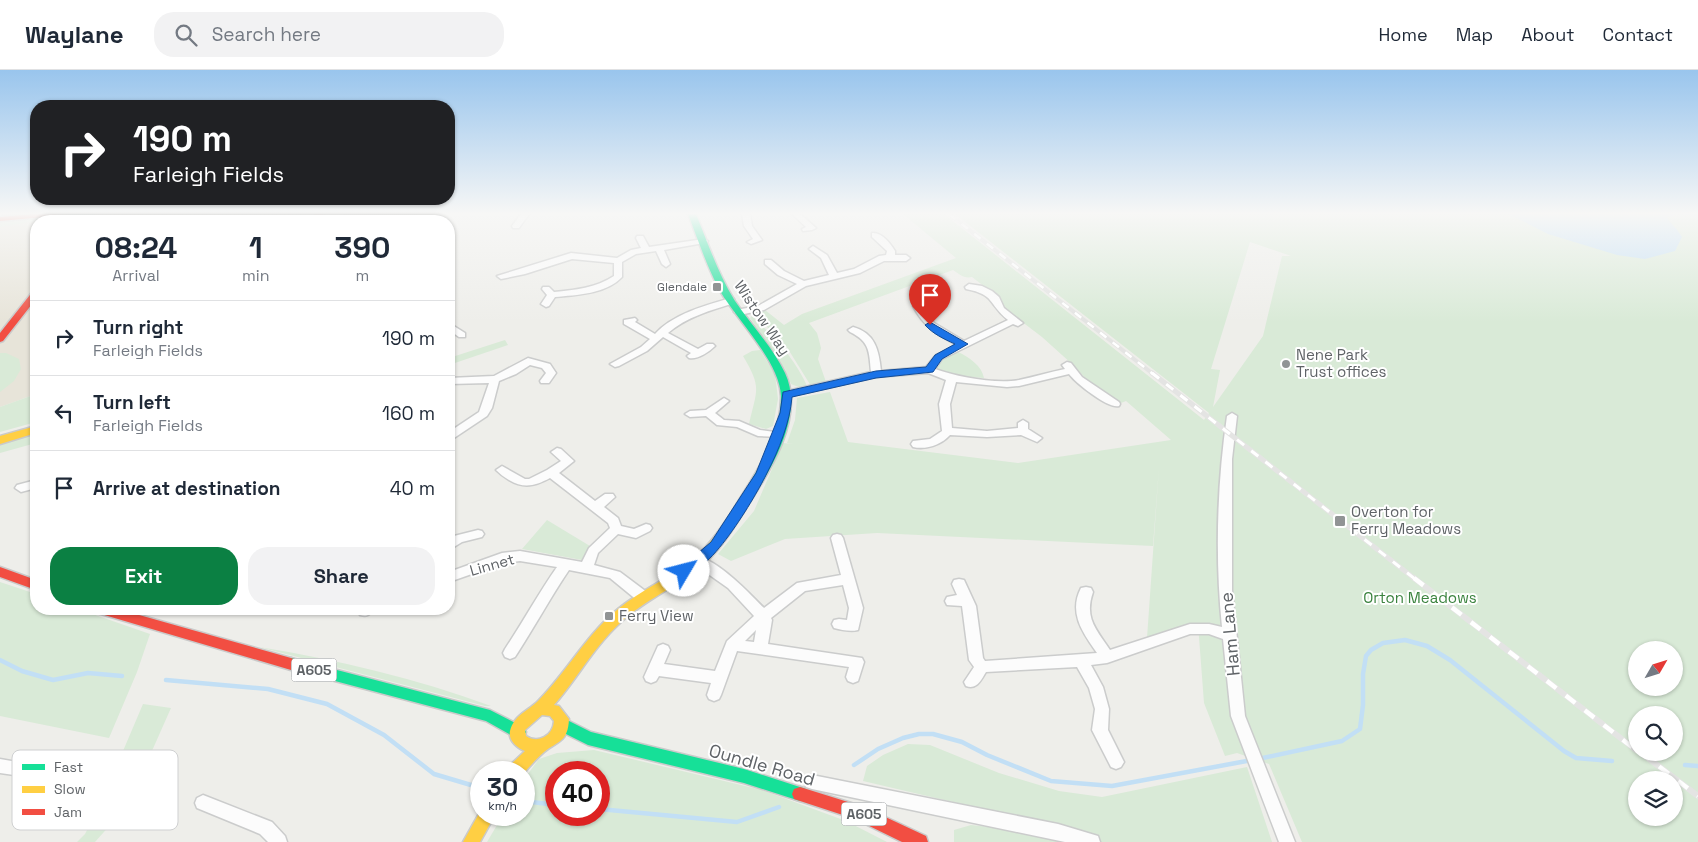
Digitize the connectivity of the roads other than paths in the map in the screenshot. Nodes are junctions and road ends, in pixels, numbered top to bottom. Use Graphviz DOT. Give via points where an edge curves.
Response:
graph roads {
  1 [pos="646,250"];
  2 [pos="660,250"];
  3 [pos="708,250"];
  4 [pos="819,250"];
  5 [pos="890,250"];
  6 [pos="890,258"];
  7 [pos="906,258"];
  8 [pos="618,261"];
  9 [pos="666,264"];
  10 [pos="768,266"];
  11 [pos="501,276"];
  12 [pos="834,276"];
  13 [pos="803,284"];
  14 [pos="970,287"];
  15 [pos="30,301"];
  16 [pos="731,302"];
  17 [pos="546,304"];
  18 [pos="918,306"];
  19 [pos="740,312"];
  20 [pos="632,320"];
  21 [pos="853,330"];
  22 [pos="658,335"];
  23 [pos="0,340"];
  24 [pos="963,344"];
  25 [pos="710,346"];
  26 [pos="615,365"];
  27 [pos="930,370"];
  28 [pos="876,374"];
  29 [pos="494,379"];
  30 [pos="952,379"];
  31 [pos="455,380"];
  32 [pos="545,381"];
  33 [pos="787,394"];
  34 [pos="724,401"];
  35 [pos="1115,404"];
  36 [pos="708,413"];
  37 [pos="690,414"];
  38 [pos="1232,416"];
  39 [pos="455,429"];
  40 [pos="30,431"];
  41 [pos="947,431"];
  42 [pos="778,435"];
  43 [pos="1037,438"];
  44 [pos="0,440"];
  45 [pos="917,444"];
  46 [pos="557,452"];
  47 [pos="502,470"];
  48 [pos="551,473"];
  49 [pos="30,486"];
  50 [pos="21,488"];
  51 [pos="609,497"];
  52 [pos="595,507"];
  53 [pos="646,528"];
  54 [pos="616,529"];
  55 [pos="478,534"];
  56 [pos="837,538"];
  57 [pos="455,541"];
  58 [pos="698,561"];
  59 [pos="566,564"];
  60 [pos="586,568"];
  61 [pos="0,572"];
  62 [pos="455,575"];
  63 [pos="848,580"];
  64 [pos="30,583"];
  65 [pos="959,584"];
  66 [pos="643,597"];
  67 [pos="1079,598"];
  68 [pos="966,599"];
  69 [pos="952,601"];
  70 [pos="122,615"];
  71 [pos="763,616"];
  72 [pos="839,624"];
  73 [pos="1229,636"];
  74 [pos="732,645"];
  75 [pos="663,650"];
  76 [pos="760,650"];
  77 [pos="510,653"];
  78 [pos="1107,657"];
  79 [pos="1081,661"];
  80 [pos="982,667"];
  81 [pos="853,677"];
  82 [pos="720,678"];
  83 [pos="970,682"];
  84 [pos="563,686"];
  85 [pos="714,695"];
  86 [pos="541,708"];
  87 [pos="559,712"];
  88 [pos="529,713"];
  89 [pos="490,716"];
  90 [pos="562,725"];
  91 [pos="588,738"];
  92 [pos="552,740"];
  93 [pos="517,744"];
  94 [pos="541,745"];
  95 [pos="513,761"];
  96 [pos="524,761"];
  97 [pos="1116,762"];
  98 [pos="811,784"];
  99 [pos="202,803"];
  100 [pos="480,826"];
  101 [pos="279,842"];
  102 [pos="471,842"];
  103 [pos="920,842"];
  104 [pos="1092,842"];
  105 [pos="1287,842"];
  1 -- 8 [label="street" via="634,252"];
  2 -- 9 [label="street"];
  3 -- 16 [label="street, Wistow Way"];
  4 -- 12 [label="street"];
  5 -- 6 [label="street"];
  6 -- 7 [label="street"];
  6 -- 12 [label="street"];
  8 -- 11 [label="street" via="571,256"];
  8 -- 17 [label="street" via="618,277 611,283 596,289 549,292"];
  10 -- 13 [label="street"];
  12 -- 13 [label="street"];
  13 -- 19 [label="street" via="761,308"];
  14 -- 24 [label="street" via="989,293 1000,309 1017,322"];
  15 -- 23 [label="street"];
  16 -- 19 [label="street, Wistow Way"];
  16 -- 22 [label="street" via="705,309"];
  18 -- 24 [label="street" via="920,315 938,332"];
  19 -- 33 [label="street, Wistow Way" via="774,362"];
  20 -- 22 [label="street" via="627,322"];
  21 -- 28 [label="street" via="871,342"];
  22 -- 25 [label="street" via="694,355"];
  22 -- 26 [label="street" via="644,349"];
  24 -- 27 [label="street" via="939,357"];
  27 -- 28 [label="street"];
  27 -- 30 [label="street"];
  28 -- 33 [label="street"];
  29 -- 31 [label="street"];
  29 -- 32 [label="street" via="518,368 528,358 546,366 550,373"];
  29 -- 39 [label="street" via="492,414"];
  30 -- 35 [label="street" via="1019,383 1069,367 1078,379"];
  30 -- 41 [label="street" via="946,390 943,410"];
  33 -- 42 [label="street, Wistow Way" via="786,413"];
  34 -- 36 [label="street"];
  36 -- 37 [label="street"];
  36 -- 42 [label="street" via="721,423 739,424 758,433"];
  38 -- 73 [label="street, Ham Lane" via="1226,459 1225,590"];
  40 -- 44 [label="street"];
  41 -- 43 [label="street" via="987,434 1023,427"];
  41 -- 45 [label="street" via="934,442"];
  42 -- 58 [label="street, Wistow Way" via="762,473 736,516 716,545"];
  46 -- 48 [label="street" via="571,461"];
  47 -- 48 [label="street" via="524,484 531,484"];
  48 -- 52 [label="street"];
  49 -- 50 [label="street"];
  51 -- 52 [label="street"];
  52 -- 54 [label="street" via="614,521"];
  53 -- 54 [label="street" via="636,534"];
  54 -- 60 [label="street" via="593,551"];
  55 -- 57 [label="street"];
  56 -- 63 [label="street"];
  58 -- 66 [label="street, Wistow Way"];
  58 -- 71 [label="street" via="733,584"];
  59 -- 60 [label="street, Linnet"];
  59 -- 62 [label="street, Linnet" via="520,556 502,558"];
  59 -- 77 [label="street"];
  60 -- 66 [label="street, Linnet" via="615,575"];
  61 -- 64 [label="street"];
  63 -- 71 [label="street" via="802,587"];
  63 -- 72 [label="street" via="856,608 853,626"];
  65 -- 68 [label="street"];
  66 -- 84 [label="street, Wistow Way" via="615,619 591,645"];
  67 -- 78 [label="street" via="1084,621"];
  68 -- 69 [label="street"];
  68 -- 80 [label="street" via="976,660"];
  70 -- 89 [label="street, A605" via="298,666"];
  71 -- 74 [label="street"];
  71 -- 76 [label="street"];
  73 -- 78 [label="street" via="1209,629 1190,629"];
  73 -- 105 [label="street, Ham Lane" via="1238,716"];
  74 -- 76 [label="street"];
  74 -- 82 [label="street"];
  75 -- 82 [label="street" via="652,673"];
  76 -- 81 [label="street" via="858,658"];
  78 -- 79 [label="street"];
  79 -- 80 [label="street"];
  79 -- 97 [label="street" via="1096,687 1102,709 1100,730"];
  80 -- 83 [label="street"];
  82 -- 85 [label="street"];
  84 -- 86 [label="street, Wistow Way"];
  84 -- 87 [label="street, Wistow Way"];
  86 -- 87 [label="street"];
  86 -- 88 [label="street"];
  87 -- 90 [label="street"];
  88 -- 89 [label="street, A605"];
  88 -- 93 [label="street" via="520,722"];
  89 -- 93 [label="street, A605"];
  90 -- 91 [label="street, Oundle Road / A605"];
  90 -- 92 [label="street"];
  91 -- 92 [label="street, Oundle Road / A605"];
  91 -- 98 [label="street, Oundle Road / A605" via="744,776"];
  92 -- 94 [label="street"];
  93 -- 94 [label="street"];
  93 -- 95 [label="street"];
  94 -- 96 [label="street"];
  98 -- 103 [label="street, Oundle Road / A605" via="858,812"];
  98 -- 104 [label="street" via="1058,832"];
  99 -- 101 [label="street" via="266,828"];
  100 -- 102 [label="street"];
}
